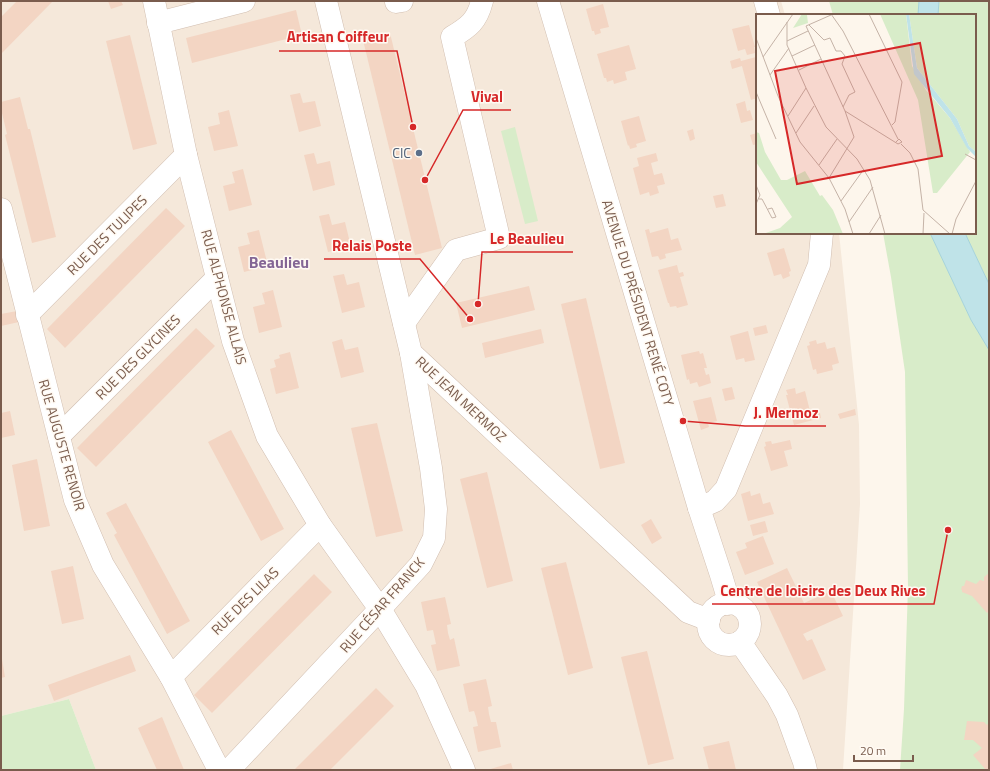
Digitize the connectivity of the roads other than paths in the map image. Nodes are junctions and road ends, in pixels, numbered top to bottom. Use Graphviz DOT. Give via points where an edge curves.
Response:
graph roads {
  1 [pos="154,1"];
  2 [pos="244,1"];
  3 [pos="326,1"];
  4 [pos="482,1"];
  5 [pos="548,1"];
  6 [pos="765,1"];
  7 [pos="769,14"];
  8 [pos="158,23"];
  9 [pos="186,155"];
  10 [pos="1,210"];
  11 [pos="822,234"];
  12 [pos="217,278"];
  13 [pos="27,315"];
  14 [pos="404,323"];
  15 [pos="411,353"];
  16 [pos="59,436"];
  17 [pos="699,508"];
  18 [pos="320,525"];
  19 [pos="727,604"];
  20 [pos="380,609"];
  21 [pos="709,620"];
  22 [pos="740,642"];
  23 [pos="170,677"];
  24 [pos="456,766"];
  25 [pos="219,770"];
  26 [pos="229,770"];
  27 [pos="806,770"];
  1 -- 8 [label="street, RUE ALPHONSE ALLAIS"];
  2 -- 8 [label="street"];
  3 -- 14 [label="street, RUE JEAN MERMOZ"];
  4 -- 14 [label="street" via="474,21 452,37 499,238 456,250"];
  5 -- 17 [label="street, AVENUE DU PRÉSIDENT RENÉ COTY"];
  6 -- 7 [label="street"];
  8 -- 9 [label="street, RUE ALPHONSE ALLAIS"];
  9 -- 12 [label="street, RUE ALPHONSE ALLAIS"];
  9 -- 13 [label="street, RUE DES TULIPES"];
  10 -- 13 [label="street, RUE AUGUSTE RENOIR"];
  11 -- 17 [label="street" via="819,265 726,489 714,501"];
  12 -- 16 [label="street, RUE DES GLYCINES"];
  12 -- 18 [label="street, RUE ALPHONSE ALLAIS" via="233,341 267,436"];
  13 -- 16 [label="street, RUE AUGUSTE RENOIR"];
  14 -- 15 [label="street, RUE JEAN MERMOZ"];
  15 -- 20 [label="street, RUE CÉSAR FRANCK" via="431,468 436,509 434,538 422,564"];
  15 -- 21 [label="street, RUE JEAN MERMOZ" via="688,612"];
  16 -- 23 [label="street, RUE AUGUSTE RENOIR" via="75,500 103,566"];
  17 -- 19 [label="street, AVENUE DU PRÉSIDENT RENÉ COTY" via="727,595"];
  18 -- 20 [label="street, RUE ALPHONSE ALLAIS"];
  18 -- 23 [label="street, RUE DES LILAS"];
  19 -- 21 [label="street" via="716,609"];
  19 -- 22 [label="street" via="741,607 749,618 749,631"];
  20 -- 24 [label="street, RUE ALPHONSE ALLAIS" via="426,685"];
  20 -- 26 [label="street, RUE CÉSAR FRANCK"];
  21 -- 22 [label="street" via="711,633 720,643 727,645"];
  22 -- 27 [label="street" via="787,715"];
  23 -- 25 [label="street, RUE AUGUSTE RENOIR"];
}
